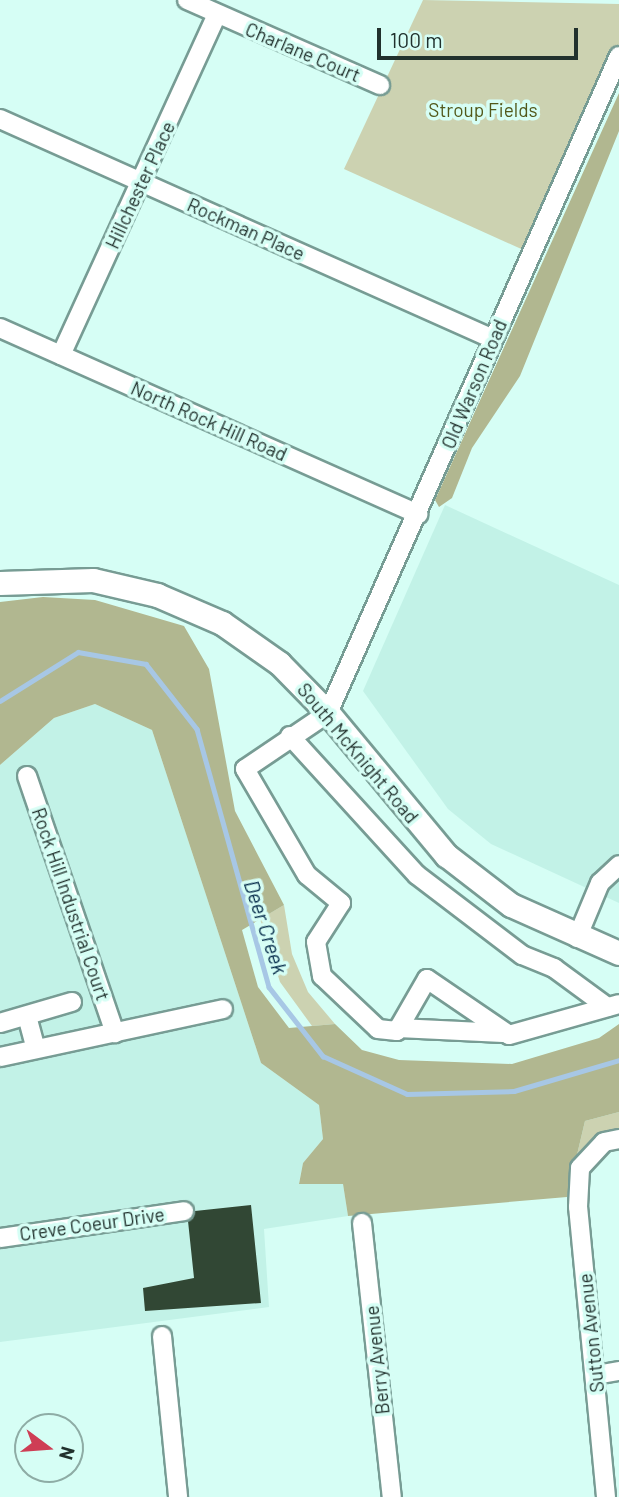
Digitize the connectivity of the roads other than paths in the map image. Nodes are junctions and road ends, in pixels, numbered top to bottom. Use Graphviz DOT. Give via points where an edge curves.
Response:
graph roads {
  1 [pos="187,0"];
  2 [pos="218,15"];
  3 [pos="619,56"];
  4 [pos="380,85"];
  5 [pos="0,119"];
  6 [pos="142,183"];
  7 [pos="0,328"];
  8 [pos="493,339"];
  9 [pos="61,355"];
  10 [pos="418,514"];
  11 [pos="0,583"];
  12 [pos="328,713"];
  13 [pos="290,736"];
  14 [pos="27,776"];
  15 [pos="619,865"];
  16 [pos="576,939"];
  17 [pos="619,953"];
  18 [pos="72,1002"];
  19 [pos="613,1005"];
  20 [pos="223,1009"];
  21 [pos="27,1016"];
  22 [pos="0,1023"];
  23 [pos="398,1028"];
  24 [pos="115,1033"];
  25 [pos="506,1033"];
  26 [pos="36,1049"];
  27 [pos="0,1057"];
  28 [pos="619,1139"];
  29 [pos="184,1210"];
  30 [pos="362,1223"];
  31 [pos="0,1238"];
  32 [pos="162,1336"];
  33 [pos="619,1371"];
  34 [pos="596,1375"];
  35 [pos="178,1497"];
  36 [pos="392,1497"];
  37 [pos="606,1497"];
  1 -- 2 [label="street, Charlane Court"];
  2 -- 4 [label="street, Charlane Court"];
  2 -- 6 [label="street, Hillchester Place"];
  3 -- 8 [label="street, Old Warson Road"];
  5 -- 6 [label="street, Rockman Place"];
  6 -- 8 [label="street, Rockman Place"];
  6 -- 9 [label="street, Hillchester Place"];
  7 -- 9 [label="street, North Rock Hill Road"];
  8 -- 10 [label="street, Old Warson Road"];
  9 -- 10 [label="street, North Rock Hill Road"];
  10 -- 12 [label="street, Old Warson Road"];
  11 -- 12 [label="main road, South McKnight Road" via="93,580 158,595 222,623 279,663"];
  12 -- 13 [label="street"];
  12 -- 16 [label="main road, South McKnight Road" via="446,855 511,905"];
  13 -- 19 [label="street" via="417,874 522,956 554,968"];
  13 -- 23 [label="street" via="245,769 307,875 341,903 313,954 322,976 378,1029"];
  14 -- 24 [label="street, Rock Hill Industrial Court"];
  15 -- 16 [label="street" via="600,883"];
  16 -- 17 [label="main road, South McKnight Road"];
  18 -- 21 [label="street"];
  19 -- 25 [label="street"];
  20 -- 24 [label="street"];
  21 -- 22 [label="street"];
  21 -- 26 [label="street"];
  23 -- 25 [label="street"];
  23 -- 25 [label="street" via="427,978"];
  24 -- 26 [label="street"];
  26 -- 27 [label="street"];
  28 -- 34 [label="street, Sutton Avenue" via="604,1142 580,1168 578,1207"];
  29 -- 31 [label="street, Creve Coeur Drive"];
  30 -- 36 [label="street, Berry Avenue"];
  32 -- 35 [label="street"];
  33 -- 34 [label="street"];
  34 -- 37 [label="street, Sutton Avenue"];
}
